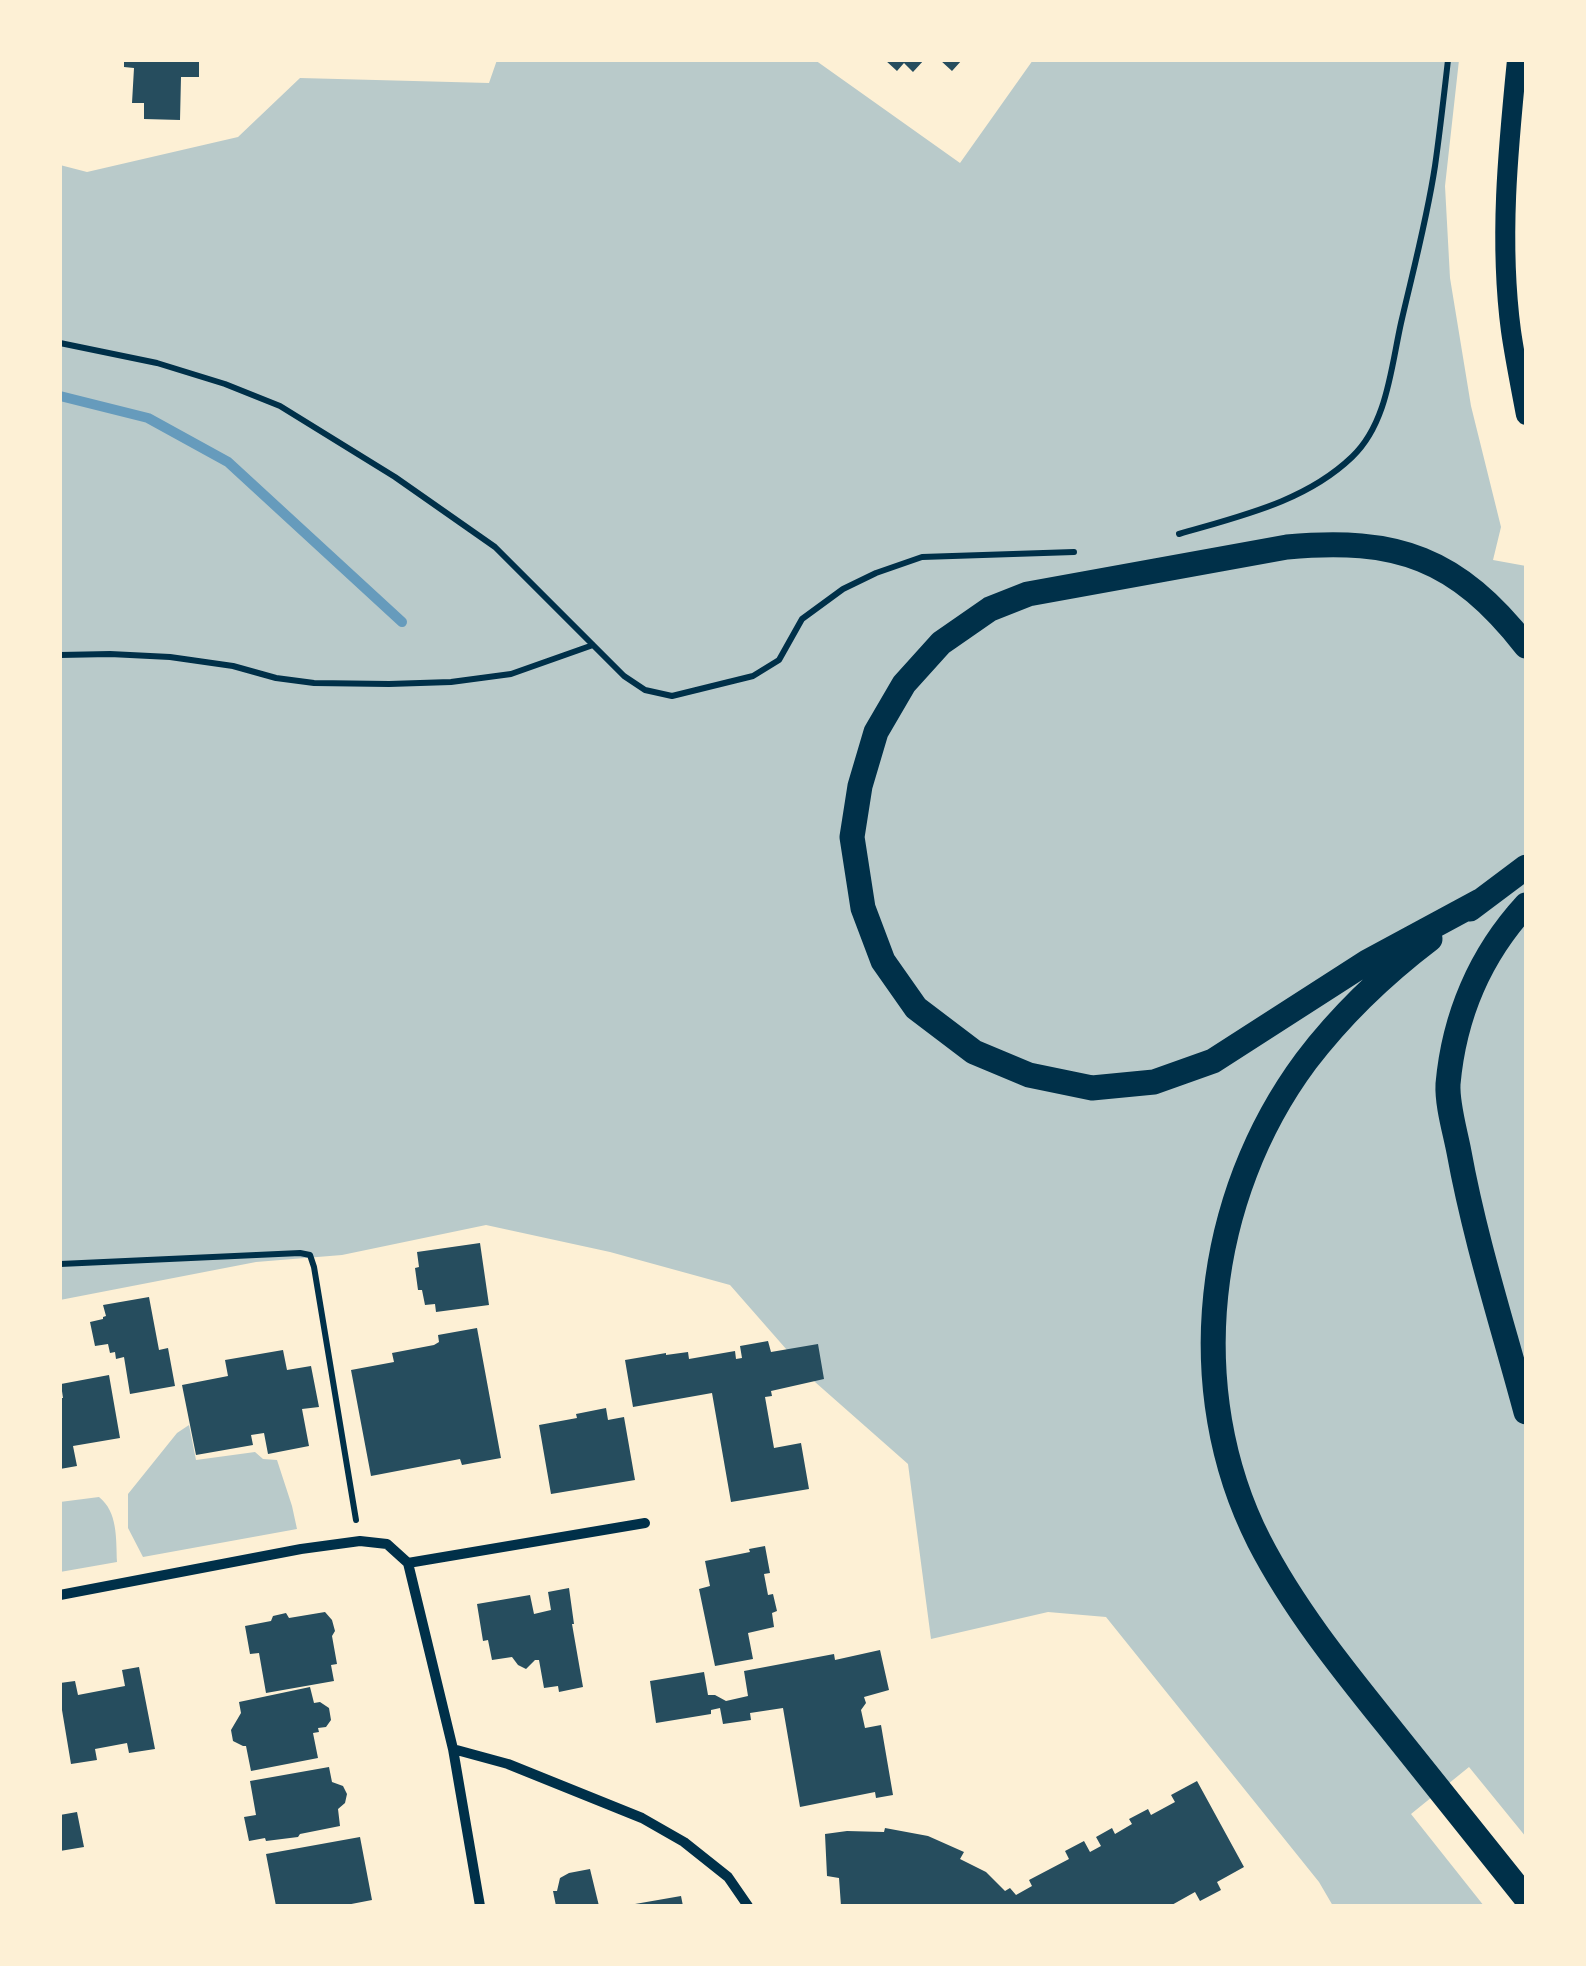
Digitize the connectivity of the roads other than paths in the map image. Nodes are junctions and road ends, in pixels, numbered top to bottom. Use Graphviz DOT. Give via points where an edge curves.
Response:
graph roads {
  1 [pos="1517,60"];
  2 [pos="1526,416"];
  3 [pos="1526,646"];
  4 [pos="1526,868"];
  5 [pos="1480,902"];
  6 [pos="1526,905"];
  7 [pos="1526,1412"];
  8 [pos="645,1523"];
  9 [pos="408,1564"];
  10 [pos="60,1595"];
  11 [pos="453,1749"];
  12 [pos="1526,1898"];
  13 [pos="480,1906"];
  14 [pos="748,1906"];
  1 -- 2 [label="main road" via="1506,266"];
  3 -- 5 [label="main road" via="1463,581 1385,549 1287,547 1028,594 990,609 941,643 904,684 876,732 852,837 863,908 883,962 916,1008 974,1052 1029,1075 1092,1088 1154,1082 1212,1061 1383,952"];
  4 -- 5 [label="main road"];
  5 -- 12 [label="main road" via="1354,1004 1280,1103 1228,1223 1212,1360 1232,1475 1259,1540 1348,1677"];
  6 -- 7 [label="main road" via="1477,975 1458,1020 1448,1088 1467,1193"];
  8 -- 9 [label="street"];
  9 -- 10 [label="street" via="387,1544 360,1541"];
  9 -- 11 [label="street"];
  11 -- 13 [label="street"];
  11 -- 14 [label="street" via="642,1818 728,1878"];
}
